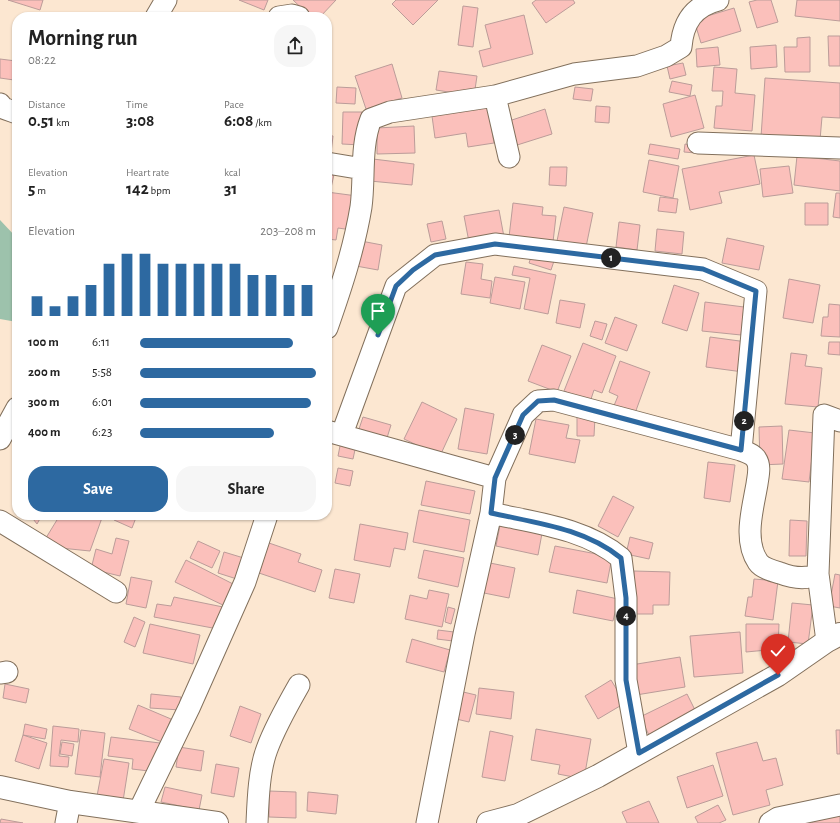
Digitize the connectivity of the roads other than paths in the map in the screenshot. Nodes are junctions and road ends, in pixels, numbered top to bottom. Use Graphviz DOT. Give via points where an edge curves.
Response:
graph roads {
  1 [pos="166,0"];
  2 [pos="718,0"];
  3 [pos="159,12"];
  4 [pos="495,96"];
  5 [pos="0,104"];
  6 [pos="12,111"];
  7 [pos="698,143"];
  8 [pos="840,148"];
  9 [pos="509,157"];
  10 [pos="332,164"];
  11 [pos="363,168"];
  12 [pos="336,273"];
  13 [pos="332,297"];
  14 [pos="12,417"];
  15 [pos="840,421"];
  16 [pos="334,433"];
  17 [pos="0,439"];
  18 [pos="741,450"];
  19 [pos="495,478"];
  20 [pos="491,513"];
  21 [pos="265,520"];
  22 [pos="0,521"];
  23 [pos="818,574"];
  24 [pos="116,592"];
  25 [pos="834,638"];
  26 [pos="299,685"];
  27 [pos="639,753"];
  28 [pos="0,787"];
  29 [pos="70,802"];
  30 [pos="840,805"];
  31 [pos="139,811"];
  32 [pos="804,817"];
  33 [pos="66,823"];
  34 [pos="217,823"];
  35 [pos="257,823"];
  36 [pos="427,823"];
  37 [pos="488,823"];
  38 [pos="770,823"];
  1 -- 3 [label="street"];
  2 -- 4 [label="street" via="706,3 696,10 688,19 681,47 666,56 637,66 574,74"];
  4 -- 9 [label="street"];
  4 -- 11 [label="street" via="390,112 371,119 366,131"];
  5 -- 6 [label="street"];
  7 -- 8 [label="street"];
  10 -- 11 [label="street"];
  11 -- 12 [label="street" via="361,206 354,242"];
  12 -- 13 [label="street"];
  14 -- 17 [label="street"];
  15 -- 23 [label="street" via="824,415"];
  16 -- 18 [label="street" via="396,286 435,255 495,244 703,269 756,291"];
  16 -- 19 [label="street"];
  18 -- 19 [label="street" via="546,399 538,401 523,415"];
  18 -- 23 [label="street" via="757,460 759,473 750,538 758,563 788,576 809,578"];
  19 -- 20 [label="street"];
  20 -- 27 [label="street" via="576,532 610,549 621,558 626,598 626,680"];
  20 -- 36 [label="street"];
  21 -- 31 [label="street" via="245,582 189,708"];
  22 -- 24 [label="street"];
  23 -- 25 [label="street"];
  25 -- 27 [label="main road" via="778,675"];
  26 -- 35 [label="street" via="284,710 266,750 258,795"];
  27 -- 37 [label="main road" via="591,780 518,815"];
  28 -- 29 [label="main road"];
  29 -- 31 [label="main road"];
  29 -- 33 [label="street"];
  30 -- 32 [label="street"];
  31 -- 34 [label="main road"];
  32 -- 38 [label="street" via="778,818"];
}
